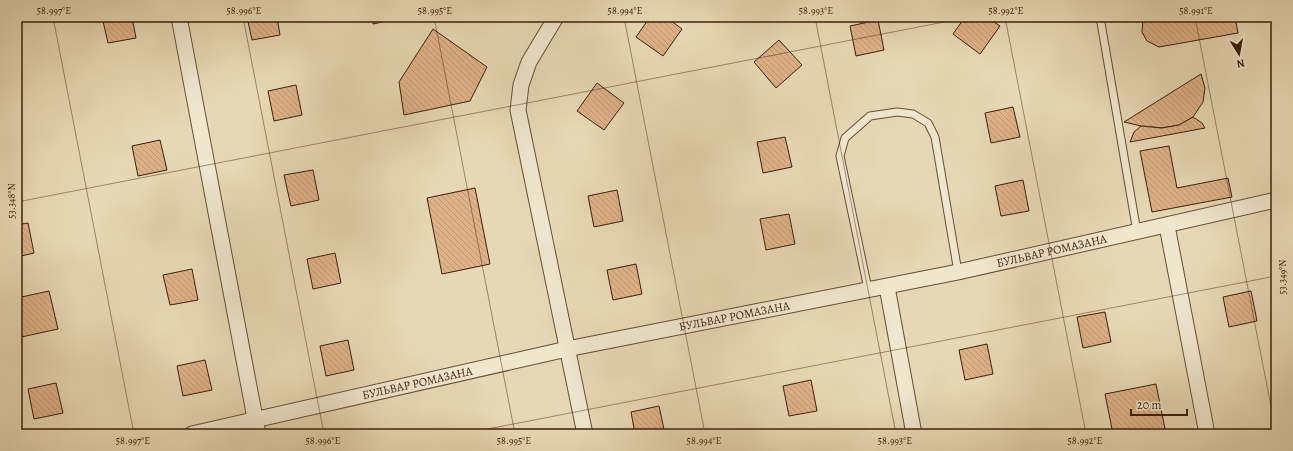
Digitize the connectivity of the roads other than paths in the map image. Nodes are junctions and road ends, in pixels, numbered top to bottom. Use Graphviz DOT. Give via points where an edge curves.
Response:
graph roads {
  1 [pos="179,17"];
  2 [pos="556,17"];
  3 [pos="1100,17"];
  4 [pos="1276,200"];
  5 [pos="1167,226"];
  6 [pos="1137,232"];
  7 [pos="958,272"];
  8 [pos="887,287"];
  9 [pos="868,289"];
  10 [pos="567,349"];
  11 [pos="257,428"];
  12 [pos="192,434"];
  13 [pos="585,434"];
  14 [pos="914,434"];
  15 [pos="1208,434"];
  1 -- 11 [label="street"];
  2 -- 10 [label="street" via="529,62 521,85 518,110"];
  3 -- 6 [label="lane"];
  4 -- 5 [label="street, БУЛЬВАР РОМАЗАНА"];
  5 -- 6 [label="street, БУЛЬВАР РОМАЗАНА"];
  5 -- 15 [label="street"];
  6 -- 7 [label="street, БУЛЬВАР РОМАЗАНА"];
  7 -- 8 [label="street, БУЛЬВАР РОМАЗАНА"];
  7 -- 9 [label="lane" via="935,137 928,123 913,114 897,112 870,116 845,138 840,156"];
  8 -- 9 [label="street, БУЛЬВАР РОМАЗАНА"];
  8 -- 14 [label="street"];
  9 -- 10 [label="street, БУЛЬВАР РОМАЗАНА"];
  10 -- 11 [label="street, БУЛЬВАР РОМАЗАНА"];
  10 -- 13 [label="street"];
  11 -- 12 [label="street, БУЛЬВАР РОМАЗАНА"];
}
